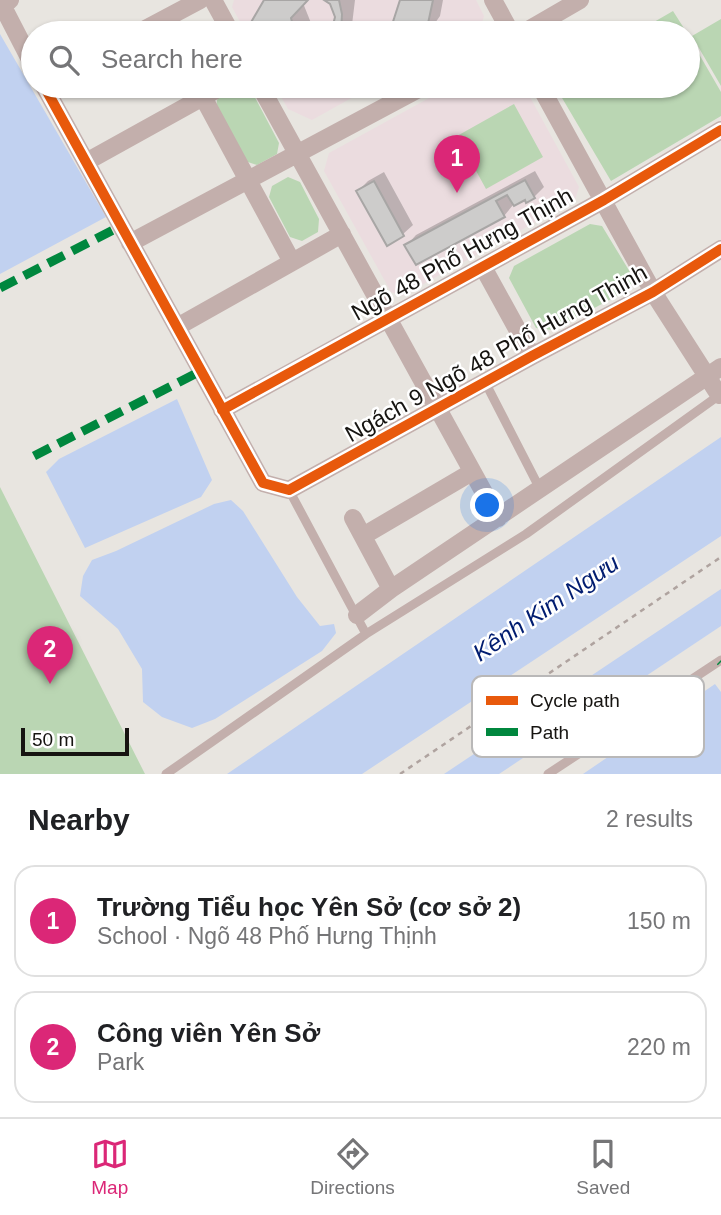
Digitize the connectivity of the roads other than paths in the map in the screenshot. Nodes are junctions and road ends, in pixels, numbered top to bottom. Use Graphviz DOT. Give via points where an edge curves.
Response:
graph roads {
  1 [pos="200,0"];
  2 [pos="213,0"];
  3 [pos="493,0"];
  4 [pos="580,0"];
  5 [pos="6,2"];
  6 [pos="161,21"];
  7 [pos="224,21"];
  8 [pos="505,21"];
  9 [pos="544,21"];
  10 [pos="21,37"];
  11 [pos="51,98"];
  12 [pos="201,98"];
  13 [pos="204,98"];
  14 [pos="267,98"];
  15 [pos="401,98"];
  16 [pos="547,98"];
  17 [pos="721,130"];
  18 [pos="298,153"];
  19 [pos="86,162"];
  20 [pos="248,180"];
  21 [pos="604,200"];
  22 [pos="342,234"];
  23 [pos="130,243"];
  24 [pos="721,248"];
  25 [pos="292,262"];
  26 [pos="483,267"];
  27 [pos="653,292"];
  28 [pos="388,318"];
  29 [pos="177,327"];
  30 [pos="532,356"];
  31 [pos="721,367"];
  32 [pos="705,377"];
  33 [pos="485,382"];
  34 [pos="720,394"];
  35 [pos="438,408"];
  36 [pos="222,410"];
  37 [pos="472,472"];
  38 [pos="540,489"];
  39 [pos="289,490"];
  40 [pos="353,517"];
  41 [pos="498,518"];
  42 [pos="363,536"];
  43 [pos="391,589"];
  44 [pos="357,615"];
  45 [pos="366,634"];
  46 [pos="721,660"];
  47 [pos="697,676"];
  48 [pos="574,757"];
  49 [pos="166,774"];
  50 [pos="548,774"];
  1 -- 6 [label="street"];
  2 -- 7 [label="street"];
  3 -- 8 [label="street"];
  4 -- 9 [label="street"];
  5 -- 10 [label="street"];
  11 -- 19 [label="street"];
  12 -- 19 [label="street"];
  13 -- 20 [label="street"];
  14 -- 18 [label="street"];
  15 -- 18 [label="street"];
  16 -- 21 [label="street"];
  17 -- 21 [label="street, Ngõ 48 Phố Hưng Thịnh"];
  18 -- 20 [label="street"];
  18 -- 22 [label="street"];
  19 -- 23 [label="street"];
  20 -- 23 [label="street"];
  20 -- 25 [label="street"];
  21 -- 26 [label="street, Ngõ 48 Phố Hưng Thịnh"];
  21 -- 27 [label="street"];
  22 -- 25 [label="street"];
  22 -- 28 [label="street"];
  23 -- 29 [label="street"];
  24 -- 27 [label="street, Ngách 9 Ngõ 48 Phố Hưng Thịnh"];
  25 -- 29 [label="street"];
  26 -- 28 [label="street, Ngõ 48 Phố Hưng Thịnh"];
  26 -- 30 [label="street"];
  27 -- 30 [label="street, Ngách 9 Ngõ 48 Phố Hưng Thịnh"];
  27 -- 32 [label="street"];
  28 -- 35 [label="street"];
  28 -- 36 [label="street, Ngõ 48 Phố Hưng Thịnh"];
  29 -- 36 [label="street"];
  30 -- 33 [label="street, Ngách 9 Ngõ 48 Phố Hưng Thịnh"];
  31 -- 32 [label="street"];
  32 -- 34 [label="street"];
  32 -- 38 [label="street"];
  33 -- 35 [label="street, Ngách 9 Ngõ 48 Phố Hưng Thịnh"];
  33 -- 38 [label="lane"];
  34 -- 45 [label="lane" via="526,534"];
  35 -- 37 [label="street"];
  35 -- 39 [label="street, Ngách 9 Ngõ 48 Phố Hưng Thịnh"];
  36 -- 39 [label="street" via="263,483"];
  37 -- 41 [label="street"];
  37 -- 42 [label="street"];
  38 -- 41 [label="street"];
  39 -- 44 [label="lane"];
  40 -- 42 [label="street"];
  41 -- 43 [label="street"];
  42 -- 43 [label="street"];
  43 -- 44 [label="street"];
  44 -- 45 [label="lane"];
  45 -- 49 [label="lane"];
  46 -- 47 [label="lane"];
  48 -- 50 [label="lane"];
}
